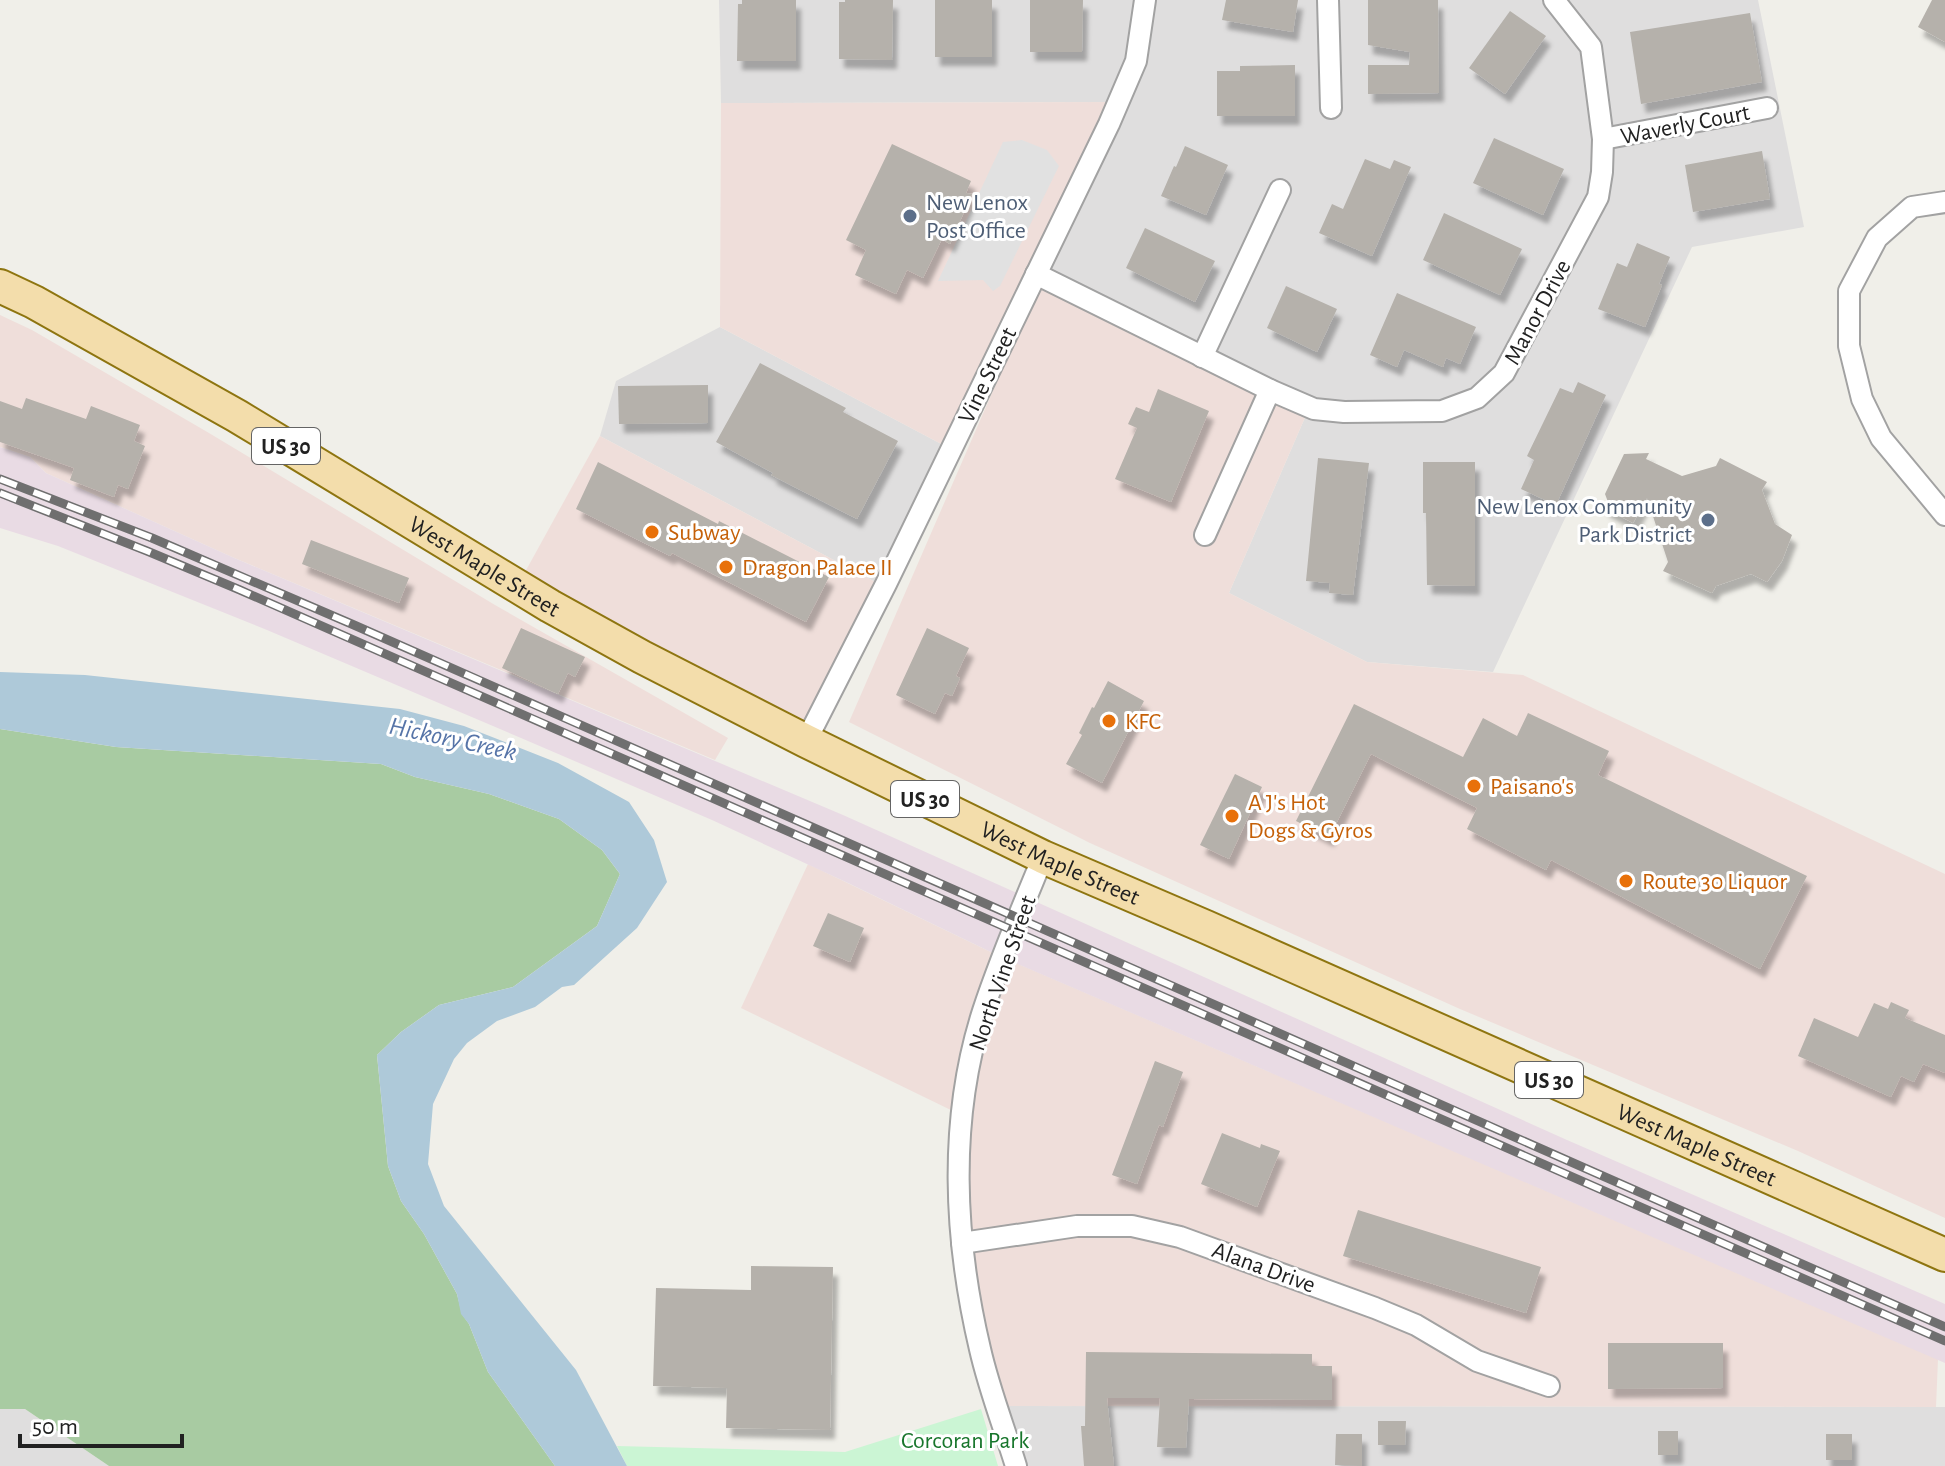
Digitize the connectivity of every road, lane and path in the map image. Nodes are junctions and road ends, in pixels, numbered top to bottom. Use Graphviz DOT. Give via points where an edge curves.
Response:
graph roads {
  1 [pos="1145,0"];
  2 [pos="1328,0"];
  3 [pos="1554,0"];
  4 [pos="1331,108"];
  5 [pos="1767,108"];
  6 [pos="1603,139"];
  7 [pos="1280,190"];
  8 [pos="1945,202"];
  9 [pos="1036,274"];
  10 [pos="0,286"];
  11 [pos="1202,357"];
  12 [pos="1270,390"];
  13 [pos="1945,515"];
  14 [pos="1205,535"];
  15 [pos="806,741"];
  16 [pos="1043,857"];
  17 [pos="962,1243"];
  18 [pos="1945,1255"];
  19 [pos="1549,1386"];
  20 [pos="1016,1466"];
  1 -- 9 [label="street, Vine Street" via="1136,61"];
  2 -- 4 [label="street"];
  3 -- 6 [label="street, Manor Drive" via="1591,47"];
  5 -- 6 [label="street, Waverly Court"];
  6 -- 12 [label="street, Manor Drive" via="1598,197 1504,373 1477,398 1442,411 1344,412 1314,409"];
  7 -- 11 [label="street"];
  8 -- 13 [label="street" via="1912,207 1877,238 1849,291 1849,346 1862,399 1881,438"];
  9 -- 11 [label="street, Manor Drive"];
  9 -- 15 [label="street, Vine Street"];
  10 -- 15 [label="main road, West Maple Street / US 30" via="237,416 550,606"];
  11 -- 12 [label="street, Manor Drive"];
  12 -- 14 [label="street"];
  15 -- 16 [label="main road, West Maple Street / US 30"];
  16 -- 17 [label="street, North Vine Street" via="983,1012 972,1056 960,1146"];
  16 -- 18 [label="main road, West Maple Street / US 30"];
  17 -- 19 [label="street, Alana Drive" via="1077,1226 1132,1226 1180,1237 1375,1308 1477,1361"];
  17 -- 20 [label="street, North Vine Street" via="980,1350"];
}
